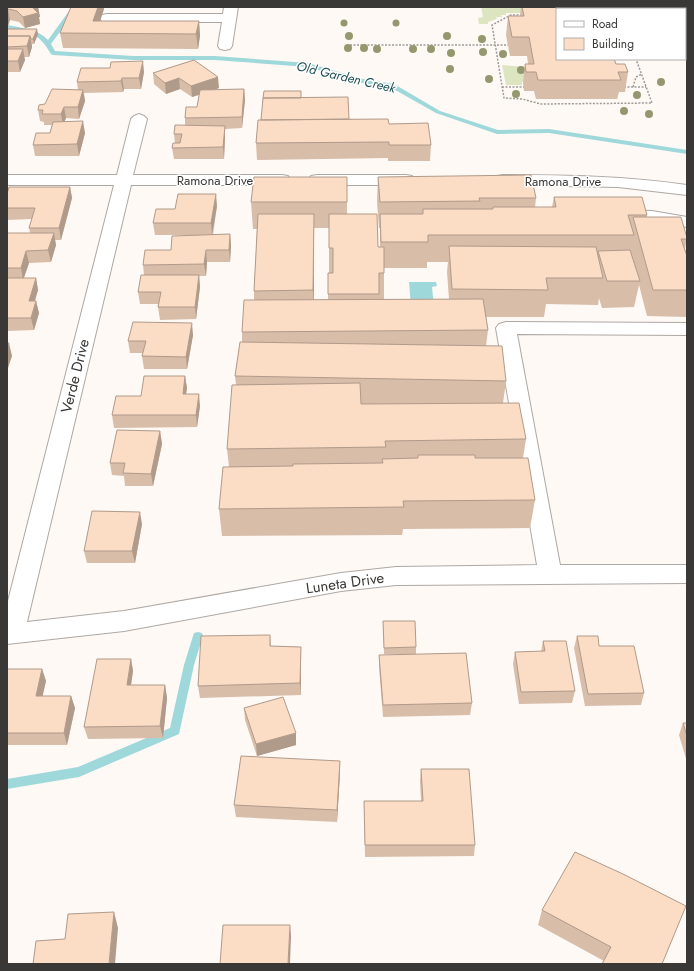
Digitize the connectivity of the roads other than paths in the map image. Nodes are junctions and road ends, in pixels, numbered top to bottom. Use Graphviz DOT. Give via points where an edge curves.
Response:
graph roads {
  1 [pos="230,13"];
  2 [pos="107,18"];
  3 [pos="225,46"];
  4 [pos="139,119"];
  5 [pos="7,180"];
  6 [pos="124,180"];
  7 [pos="419,180"];
  8 [pos="490,180"];
  9 [pos="637,183"];
  10 [pos="687,190"];
  11 [pos="603,214"];
  12 [pos="634,216"];
  13 [pos="687,222"];
  14 [pos="687,329"];
  15 [pos="533,473"];
  16 [pos="511,474"];
  17 [pos="550,574"];
  18 [pos="687,574"];
  19 [pos="9,634"];
  1 -- 2 [label="street"];
  1 -- 3 [label="street"];
  4 -- 6 [label="street, Verde Drive"];
  5 -- 6 [label="street, Ramona Drive"];
  6 -- 7 [label="street, Ramona Drive"];
  6 -- 19 [label="street, Verde Drive"];
  8 -- 9 [label="street, Ramona Drive"];
  9 -- 10 [label="street, Ramona Drive"];
  9 -- 12 [label="street"];
  11 -- 12 [label="street"];
  12 -- 13 [label="street" via="652,216"];
  14 -- 15 [label="street" via="506,328 506,364"];
  15 -- 16 [label="street"];
  15 -- 17 [label="street"];
  17 -- 18 [label="street, Luneta Drive"];
  17 -- 19 [label="street, Luneta Drive" via="396,576 341,582 124,621"];
}
